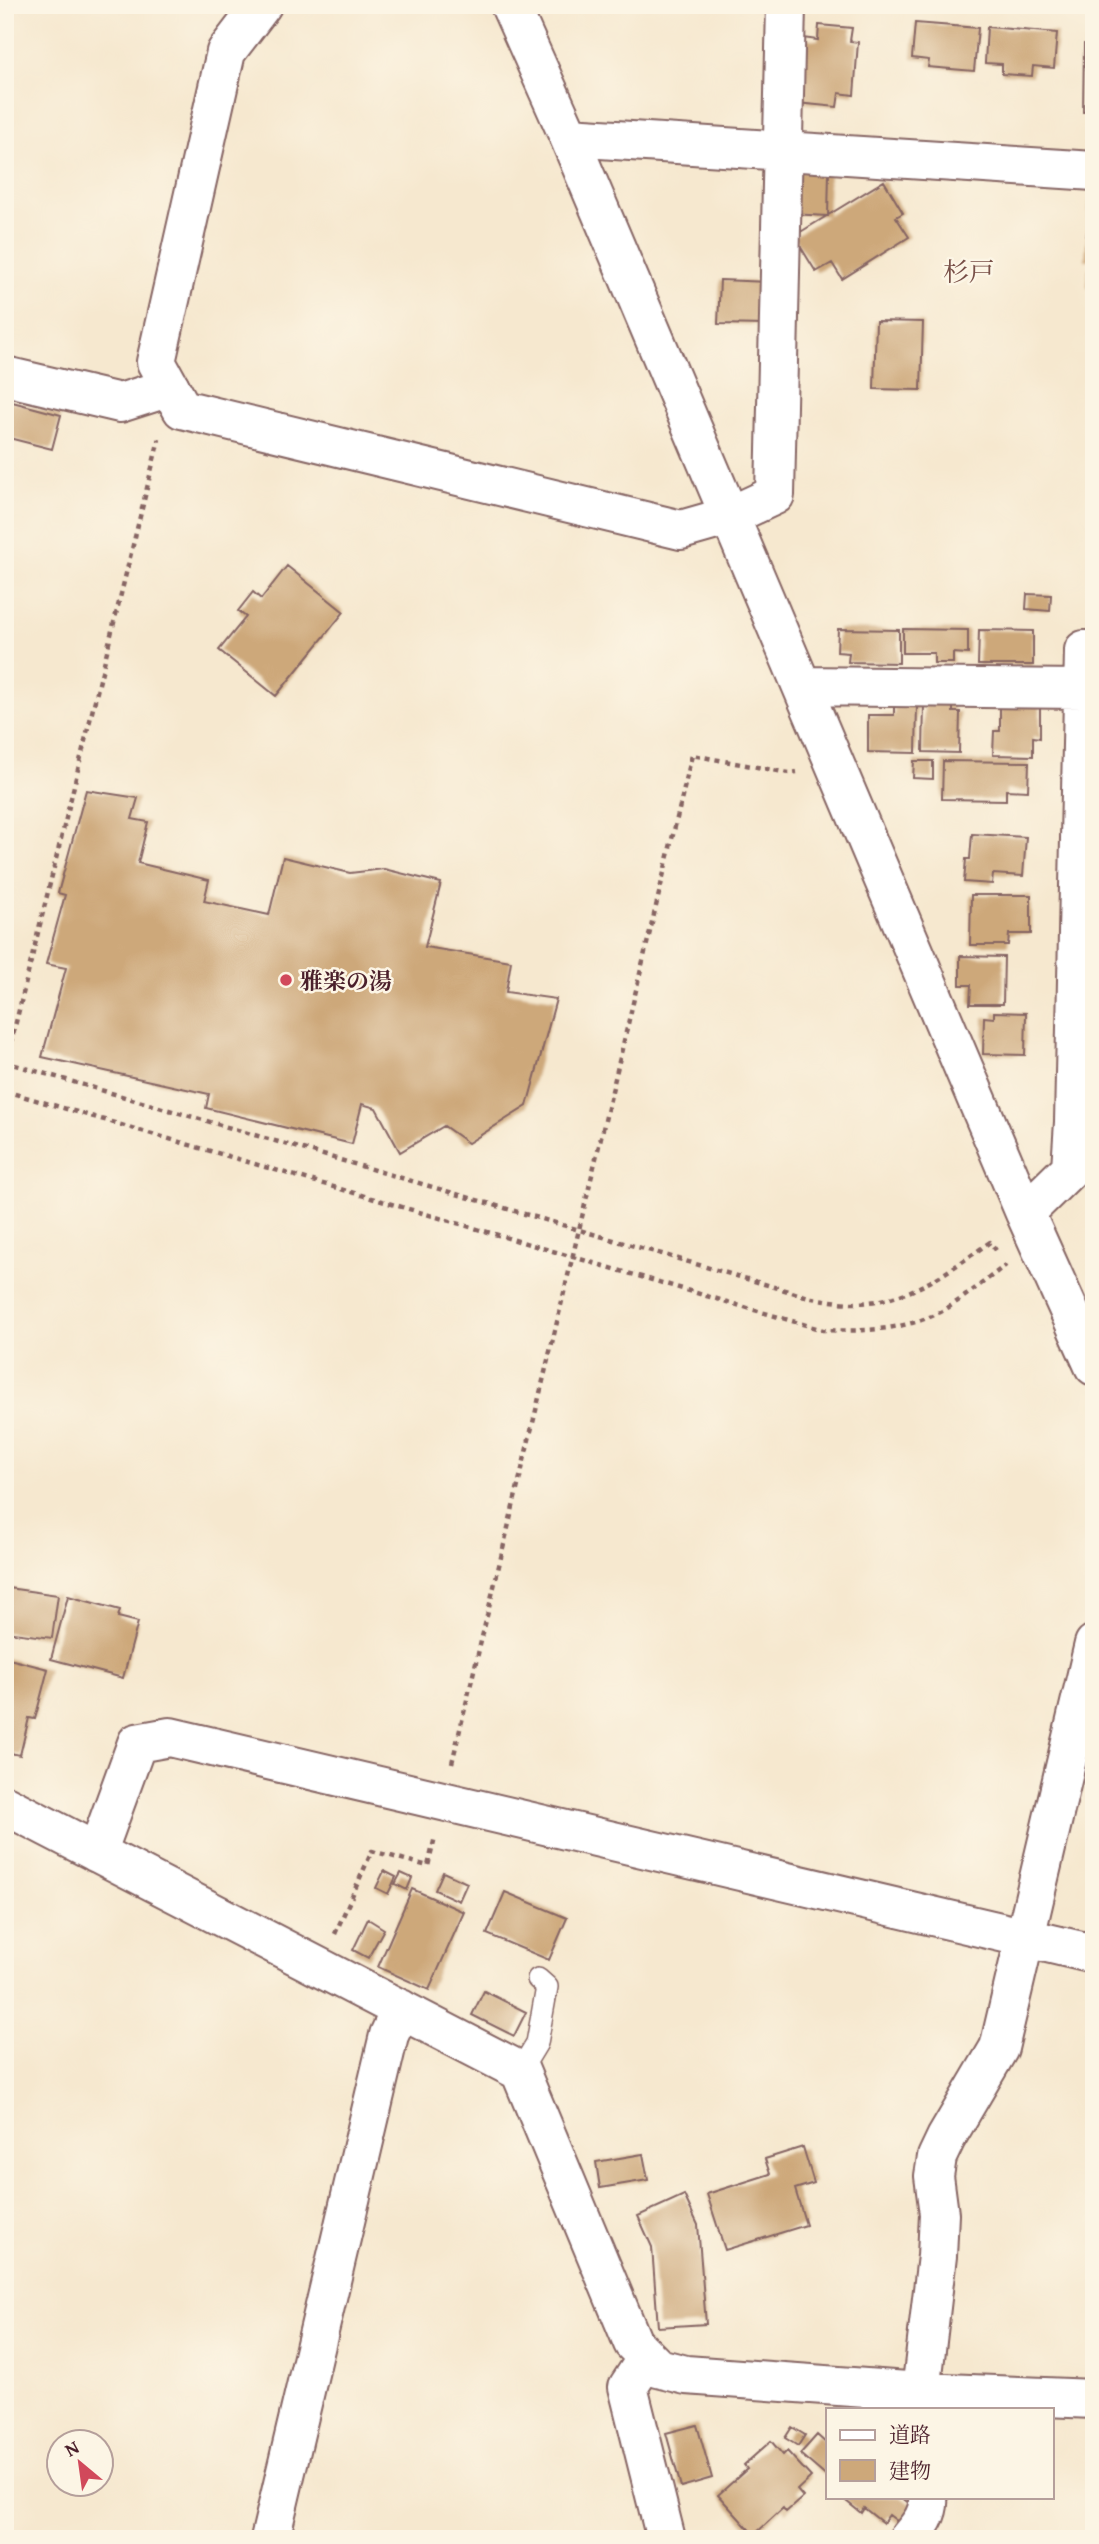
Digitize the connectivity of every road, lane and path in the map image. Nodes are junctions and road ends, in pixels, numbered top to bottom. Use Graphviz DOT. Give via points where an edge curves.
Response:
graph roads {
  1 [pos="262,5"];
  2 [pos="510,5"];
  3 [pos="786,5"];
  4 [pos="569,137"];
  5 [pos="783,151"];
  6 [pos="1094,171"];
  7 [pos="5,376"];
  8 [pos="170,387"];
  9 [pos="730,516"];
  10 [pos="1094,650"];
  11 [pos="802,686"];
  12 [pos="1083,690"];
  13 [pos="835,766"];
  14 [pos="1084,984"];
  15 [pos="5,1063"];
  16 [pos="5,1091"];
  17 [pos="1084,1123"];
  18 [pos="1031,1227"];
  19 [pos="579,1230"];
  20 [pos="998,1253"];
  21 [pos="573,1257"];
  22 [pos="1094,1366"];
  23 [pos="1094,1644"];
  24 [pos="443,1801"];
  25 [pos="5,1805"];
  26 [pos="97,1853"];
  27 [pos="1025,1938"];
  28 [pos="1094,1954"];
  29 [pos="320,1968"];
  30 [pos="538,1979"];
  31 [pos="401,2009"];
  32 [pos="520,2071"];
  33 [pos="647,2358"];
  34 [pos="1094,2399"];
  35 [pos="922,2400"];
  36 [pos="928,2498"];
  37 [pos="270,2539"];
  38 [pos="666,2539"];
  39 [pos="908,2539"];
  1 -- 8 [label="street" via="226,52 156,362"];
  2 -- 4 [label="street"];
  3 -- 5 [label="street"];
  4 -- 5 [label="street"];
  4 -- 9 [label="street"];
  5 -- 6 [label="street"];
  5 -- 9 [label="street" via="775,495"];
  7 -- 8 [label="street" via="120,403"];
  8 -- 9 [label="street" via="182,409 667,527 681,530"];
  8 -- 15 [label="path"];
  9 -- 11 [label="street"];
  10 -- 12 [label="street" via="1084,650"];
  11 -- 12 [label="street"];
  11 -- 13 [label="street"];
  12 -- 14 [label="street"];
  13 -- 18 [label="street"];
  13 -- 19 [label="path" via="789,773 692,755"];
  14 -- 17 [label="street"];
  15 -- 19 [label="path"];
  16 -- 21 [label="path"];
  17 -- 18 [label="street" via="1071,1168"];
  18 -- 21 [label="path" via="947,1308 891,1328 854,1332 823,1330"];
  18 -- 22 [label="street"];
  19 -- 20 [label="path" via="812,1298 854,1303 909,1293 940,1278 990,1242"];
  19 -- 21 [label="path"];
  21 -- 24 [label="path"];
  23 -- 27 [label="street"];
  24 -- 26 [label="street" via="170,1737 137,1743"];
  24 -- 27 [label="street"];
  24 -- 29 [label="path" via="428,1866 372,1851"];
  25 -- 26 [label="street"];
  26 -- 29 [label="street"];
  27 -- 28 [label="street"];
  27 -- 35 [label="street" via="999,2048 937,2157 937,2256"];
  29 -- 31 [label="street"];
  30 -- 32 [label="lane" via="547,1987 537,2043"];
  31 -- 32 [label="street"];
  31 -- 37 [label="street" via="389,2035"];
  32 -- 33 [label="street" via="634,2343"];
  33 -- 35 [label="street" via="658,2368 686,2375"];
  33 -- 38 [label="street" via="628,2387"];
  34 -- 35 [label="street"];
  36 -- 39 [label="street" via="924,2519"];
}
